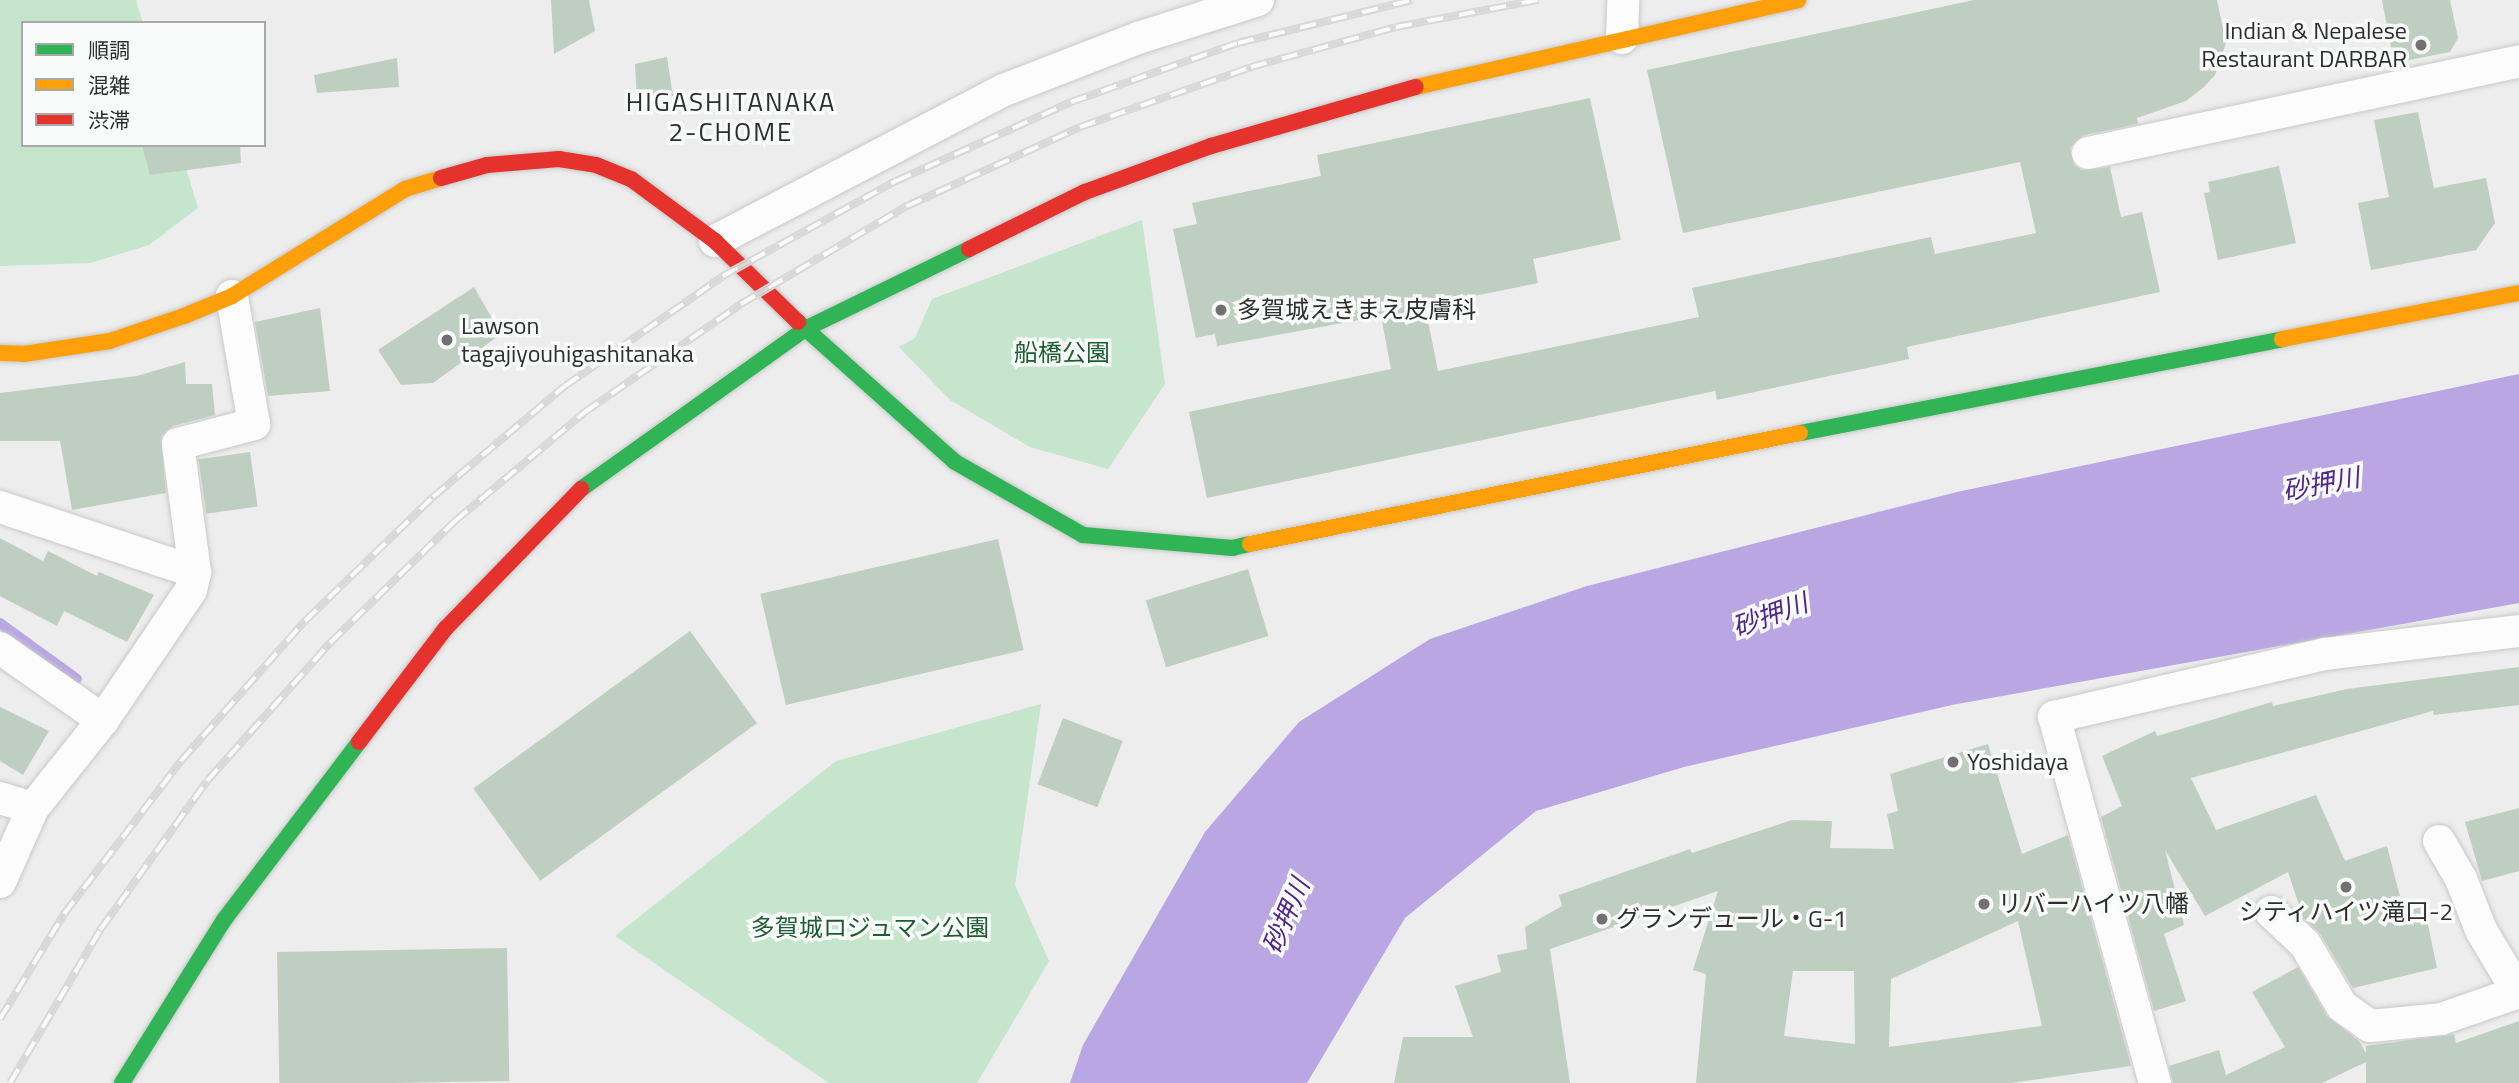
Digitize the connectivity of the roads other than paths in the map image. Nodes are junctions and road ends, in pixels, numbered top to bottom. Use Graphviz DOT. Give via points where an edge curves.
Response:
graph roads {
  1 [pos="1258,0"];
  2 [pos="1623,0"];
  3 [pos="1798,0"];
  4 [pos="1622,38"];
  5 [pos="2519,61"];
  6 [pos="2088,153"];
  7 [pos="715,241"];
  8 [pos="2519,293"];
  9 [pos="232,296"];
  10 [pos="805,329"];
  11 [pos="0,353"];
  12 [pos="0,506"];
  13 [pos="195,572"];
  14 [pos="2519,631"];
  15 [pos="0,648"];
  16 [pos="103,720"];
  17 [pos="0,798"];
  18 [pos="33,808"];
  19 [pos="2439,841"];
  20 [pos="0,883"];
  21 [pos="2271,912"];
  22 [pos="2519,992"];
  23 [pos="122,1083"];
  24 [pos="2155,1083"];
  1 -- 7 [label="street" via="1138,38 1004,90"];
  2 -- 4 [label="street"];
  3 -- 4 [label="street"];
  4 -- 10 [label="street" via="1461,74 1211,146 1085,192"];
  5 -- 6 [label="street"];
  7 -- 9 [label="street" via="631,179 596,165 559,159 487,165 405,189"];
  7 -- 10 [label="street"];
  8 -- 10 [label="street" via="1649,461 1232,548 1083,535 955,461"];
  9 -- 11 [label="street" via="110,341"];
  9 -- 13 [label="street" via="254,424 178,444"];
  10 -- 23 [label="street" via="590,480 446,628 223,920"];
  12 -- 13 [label="street"];
  13 -- 16 [label="street" via="191,590"];
  14 -- 24 [label="street" via="2325,654 2054,717"];
  15 -- 16 [label="street"];
  16 -- 18 [label="street"];
  17 -- 18 [label="street"];
  18 -- 20 [label="street"];
  19 -- 22 [label="street" via="2461,879 2481,930"];
  21 -- 22 [label="street" via="2305,944 2342,1006 2370,1026 2441,1019"];
}
